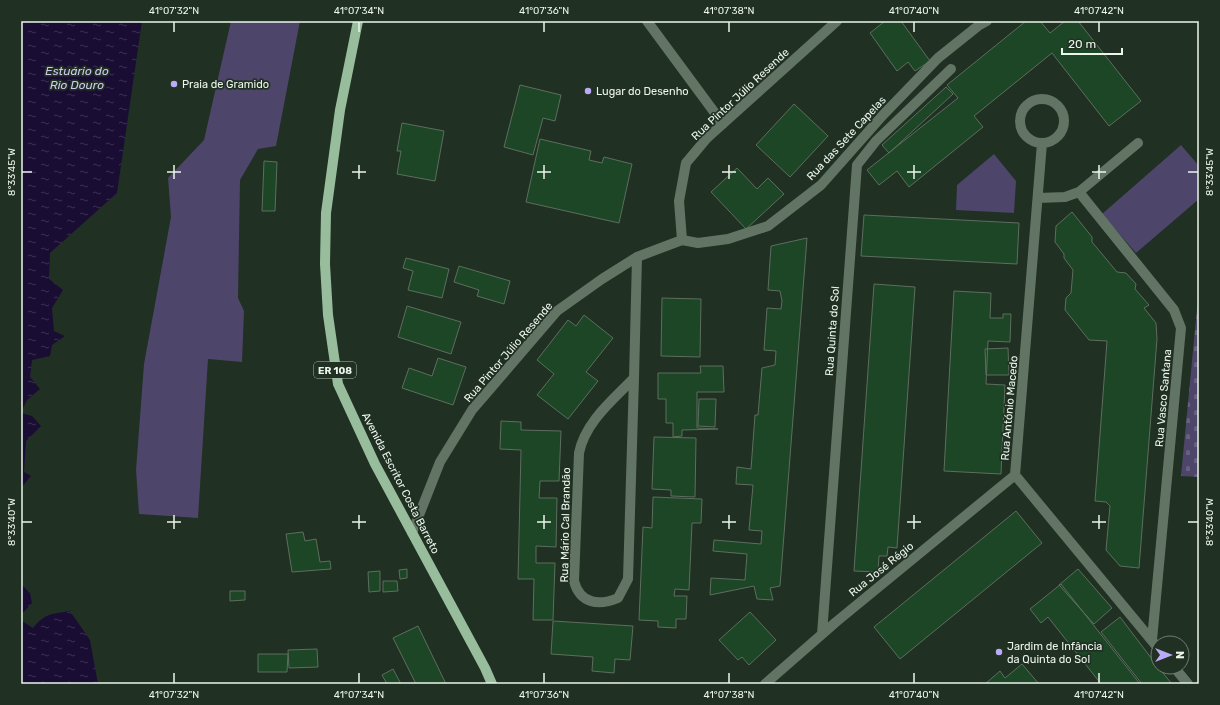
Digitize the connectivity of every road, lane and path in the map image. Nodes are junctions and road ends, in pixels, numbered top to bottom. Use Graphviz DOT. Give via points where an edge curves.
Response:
graph roads {
  1 [pos="358,21"];
  2 [pos="647,21"];
  3 [pos="837,21"];
  4 [pos="987,21"];
  5 [pos="951,68"];
  6 [pos="723,124"];
  7 [pos="1042,143"];
  8 [pos="1138,143"];
  9 [pos="1079,192"];
  10 [pos="1038,198"];
  11 [pos="682,240"];
  12 [pos="637,258"];
  13 [pos="634,378"];
  14 [pos="1015,475"];
  15 [pos="412,533"];
  16 [pos="822,634"];
  17 [pos="1156,635"];
  18 [pos="1150,638"];
  19 [pos="1181,675"];
  20 [pos="492,684"];
  21 [pos="766,684"];
  22 [pos="1188,684"];
  1 -- 15 [label="main road, Avenida Escritor Costa Barreto / ER 108" via="340,110 326,213 325,264 329,323 338,384 375,464"];
  2 -- 6 [label="street"];
  3 -- 6 [label="street, Rua Pintor Júlio Resende"];
  4 -- 11 [label="street, Rua das Sete Capelas" via="938,58 821,185 768,226 721,240 698,243"];
  5 -- 16 [label="street, Rua Quinta do Sol" via="876,141 857,165"];
  6 -- 11 [label="street, Rua Pintor Júlio Resende" via="707,138 686,164 679,201"];
  7 -- 7 [label="street" via="1049,142 1060,134 1064,121 1063,114 1055,103 1042,99 1028,104 1021,117 1021,124 1028,137"];
  7 -- 10 [label="street, Rua António Macedo"];
  8 -- 9 [label="street"];
  9 -- 10 [label="street" via="1065,197"];
  9 -- 17 [label="street, Rua Vasco Santana" via="1174,310 1181,328"];
  10 -- 14 [label="street, Rua António Macedo"];
  11 -- 12 [label="street, Rua Pintor Júlio Resende"];
  12 -- 13 [label="street, Rua Mário Cal Brandão"];
  12 -- 15 [label="street, Rua Pintor Júlio Resende" via="557,311 472,410 440,462"];
  13 -- 13 [label="street, Rua Mário Cal Brandão" via="594,421 581,442 579,453 574,581 582,597 598,603 618,598 628,579"];
  14 -- 16 [label="street, Rua José Régio"];
  14 -- 18 [label="street, Rua António Macedo"];
  15 -- 20 [label="main road, Avenida Escritor Costa Barreto / ER 108"];
  16 -- 21 [label="street, Rua José Régio"];
  19 -- 22 [label="street"];
}
